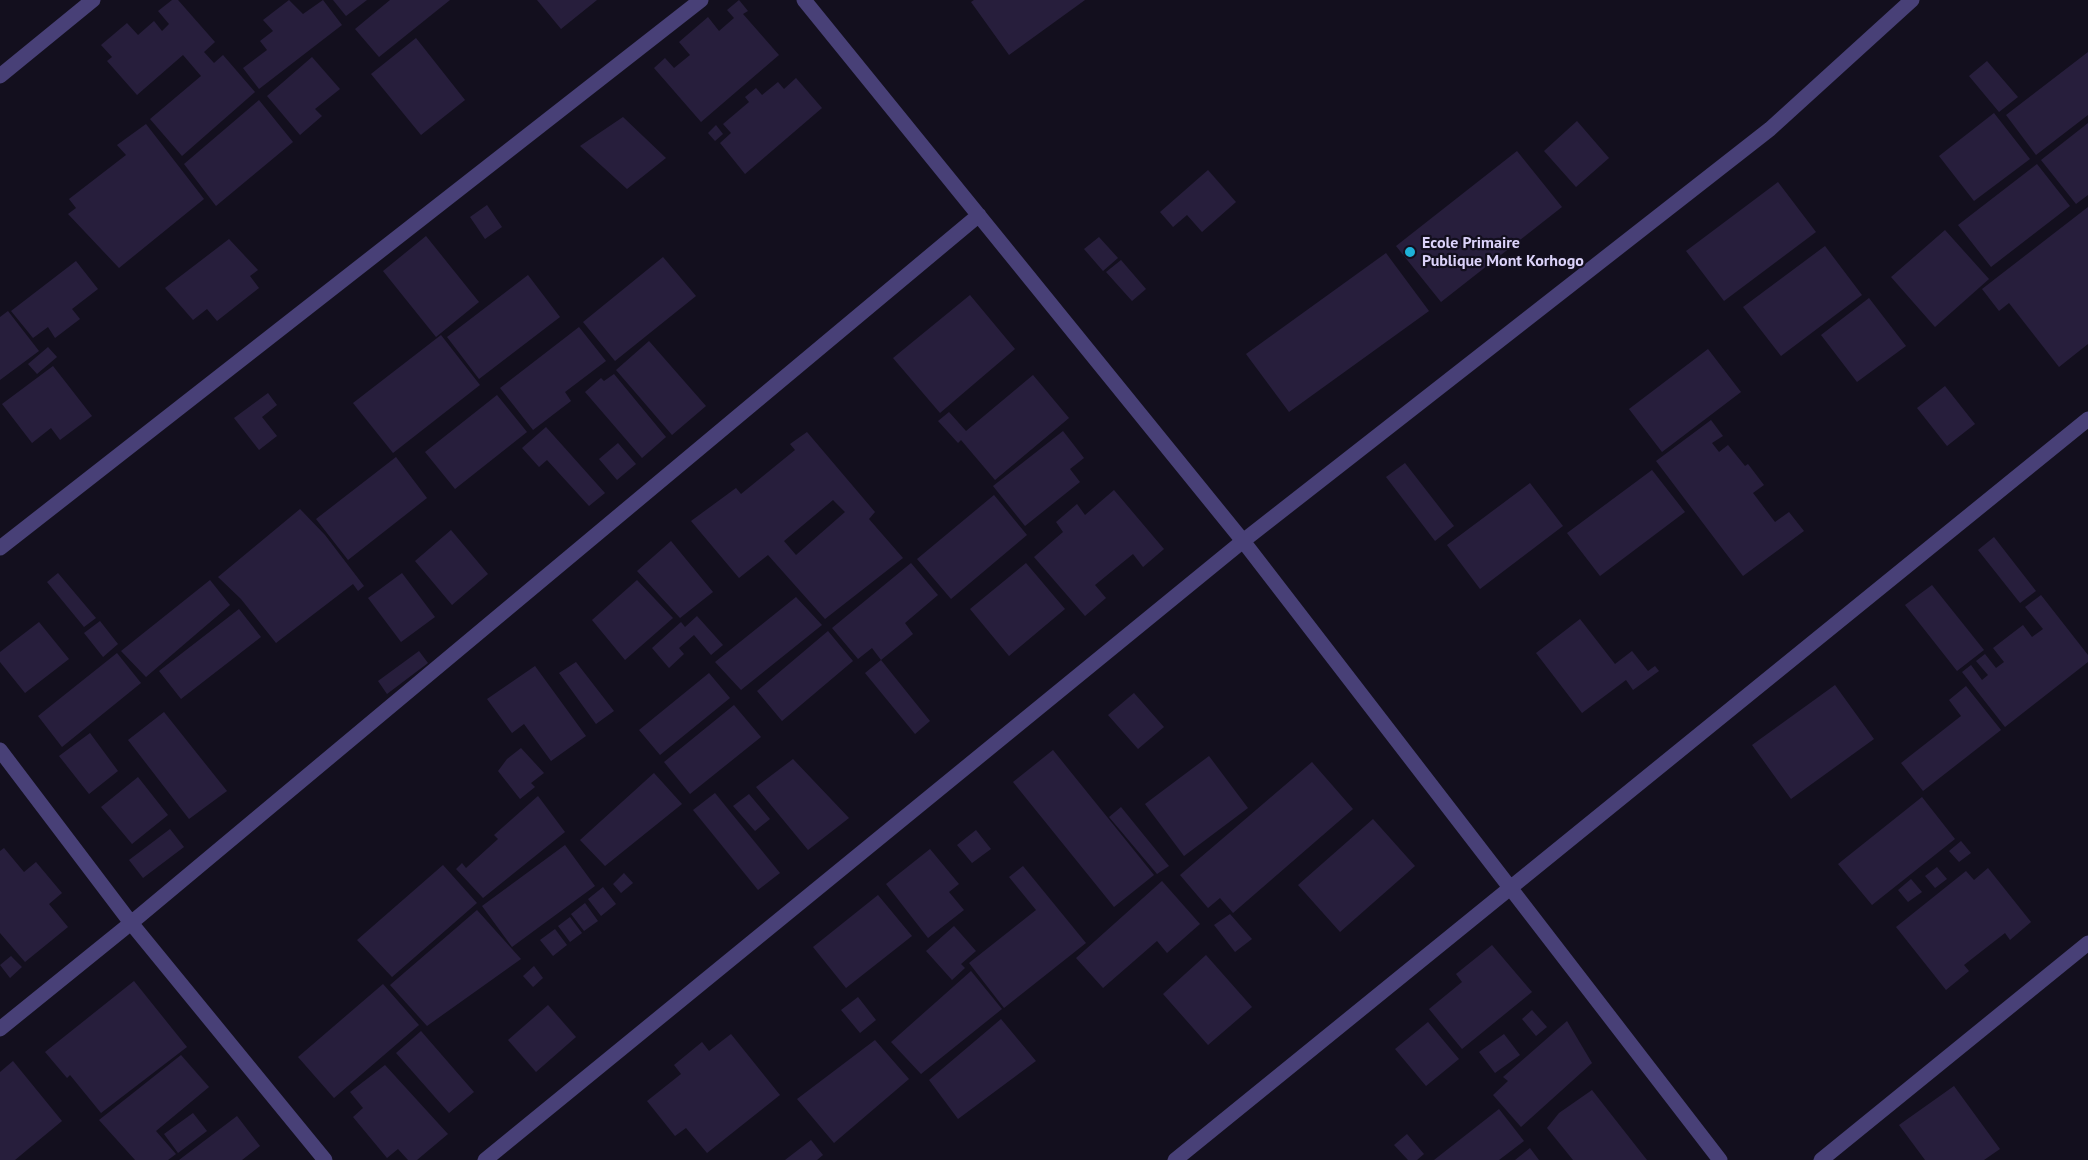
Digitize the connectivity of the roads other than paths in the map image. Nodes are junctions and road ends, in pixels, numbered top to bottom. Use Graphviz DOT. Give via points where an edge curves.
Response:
graph roads {
  1 [pos="93,0"];
  2 [pos="701,0"];
  3 [pos="804,0"];
  4 [pos="1912,0"];
  5 [pos="0,76"];
  6 [pos="980,215"];
  7 [pos="2088,419"];
  8 [pos="1243,541"];
  9 [pos="0,548"];
  10 [pos="0,750"];
  11 [pos="1508,888"];
  12 [pos="131,923"];
  13 [pos="2088,943"];
  14 [pos="0,1029"];
  15 [pos="325,1160"];
  16 [pos="485,1160"];
  17 [pos="1175,1160"];
  18 [pos="1720,1160"];
  19 [pos="1821,1160"];
  1 -- 5 [label="street"];
  2 -- 9 [label="street"];
  3 -- 6 [label="street"];
  4 -- 8 [label="street" via="1770,129"];
  6 -- 8 [label="street"];
  6 -- 12 [label="street"];
  7 -- 11 [label="street"];
  8 -- 11 [label="street"];
  8 -- 16 [label="street"];
  10 -- 12 [label="street"];
  11 -- 17 [label="street"];
  11 -- 18 [label="street"];
  12 -- 14 [label="street"];
  12 -- 15 [label="street"];
  13 -- 19 [label="street"];
}
